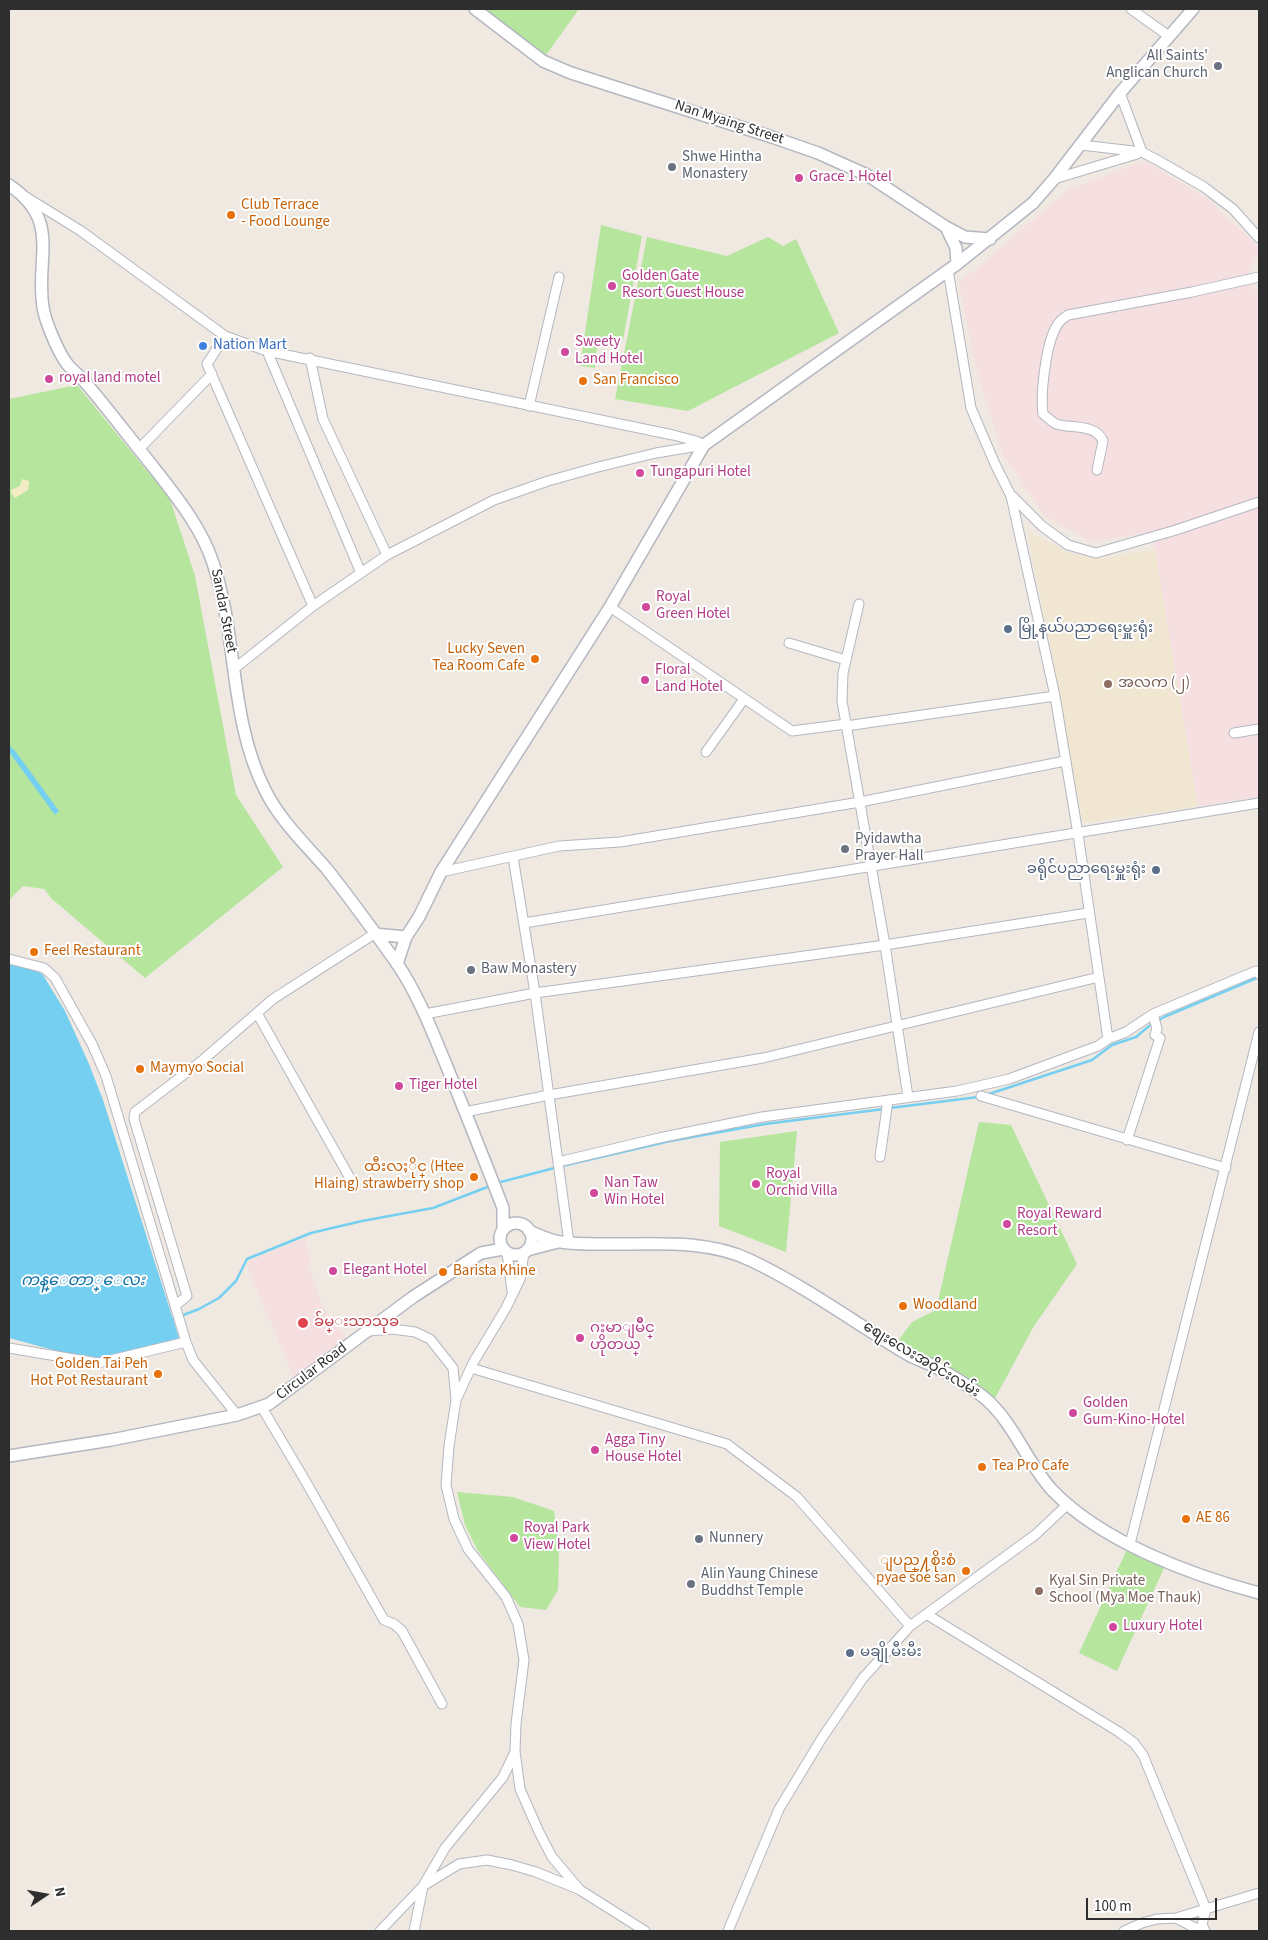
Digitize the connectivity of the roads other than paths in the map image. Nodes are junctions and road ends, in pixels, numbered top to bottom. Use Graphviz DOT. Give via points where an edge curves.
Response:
graph roads {
  1 [pos="475,9"];
  2 [pos="1131,9"];
  3 [pos="1193,9"];
  4 [pos="1170,37"];
  5 [pos="1120,93"];
  6 [pos="1081,145"];
  7 [pos="1142,152"];
  8 [pos="1054,179"];
  9 [pos="13,188"];
  10 [pos="946,227"];
  11 [pos="1259,238"];
  12 [pos="990,239"];
  13 [pos="952,267"];
  14 [pos="559,277"];
  15 [pos="1259,277"];
  16 [pos="225,336"];
  17 [pos="268,351"];
  18 [pos="310,358"];
  19 [pos="212,374"];
  20 [pos="529,406"];
  21 [pos="704,445"];
  22 [pos="139,449"];
  23 [pos="1097,470"];
  24 [pos="1012,496"];
  25 [pos="1259,502"];
  26 [pos="387,555"];
  27 [pos="361,573"];
  28 [pos="859,604"];
  29 [pos="313,606"];
  30 [pos="610,607"];
  31 [pos="789,644"];
  32 [pos="846,660"];
  33 [pos="234,669"];
  34 [pos="1055,696"];
  35 [pos="744,699"];
  36 [pos="846,725"];
  37 [pos="1259,728"];
  38 [pos="1234,734"];
  39 [pos="706,752"];
  40 [pos="1065,761"];
  41 [pos="860,802"];
  42 [pos="1259,803"];
  43 [pos="1078,834"];
  44 [pos="513,857"];
  45 [pos="871,867"];
  46 [pos="441,872"];
  47 [pos="1088,913"];
  48 [pos="524,923"];
  49 [pos="374,934"];
  50 [pos="406,937"];
  51 [pos="885,945"];
  52 [pos="9,959"];
  53 [pos="397,964"];
  54 [pos="1259,974"];
  55 [pos="1099,977"];
  56 [pos="535,993"];
  57 [pos="257,1013"];
  58 [pos="425,1014"];
  59 [pos="1153,1016"];
  60 [pos="898,1026"];
  61 [pos="1259,1032"];
  62 [pos="1108,1039"];
  63 [pos="549,1095"];
  64 [pos="981,1096"];
  65 [pos="908,1097"];
  66 [pos="888,1101"];
  67 [pos="466,1112"];
  68 [pos="1127,1140"];
  69 [pos="880,1157"];
  70 [pos="558,1162"];
  71 [pos="1226,1168"];
  72 [pos="351,1180"];
  73 [pos="503,1208"];
  74 [pos="518,1224"];
  75 [pos="502,1231"];
  76 [pos="529,1231"];
  77 [pos="564,1243"];
  78 [pos="505,1251"];
  79 [pos="526,1251"];
  80 [pos="481,1253"];
  81 [pos="512,1291"];
  82 [pos="176,1306"];
  83 [pos="369,1331"];
  84 [pos="186,1342"];
  85 [pos="9,1348"];
  86 [pos="471,1368"];
  87 [pos="456,1400"];
  88 [pos="261,1406"];
  89 [pos="237,1414"];
  90 [pos="9,1456"];
  91 [pos="1068,1504"];
  92 [pos="1130,1544"];
  93 [pos="1259,1593"];
  94 [pos="926,1614"];
  95 [pos="910,1626"];
  96 [pos="442,1704"];
  97 [pos="515,1751"];
  98 [pos="423,1886"];
  99 [pos="580,1890"];
  100 [pos="1259,1893"];
  101 [pos="1206,1909"];
  102 [pos="1176,1918"];
  103 [pos="380,1931"];
  104 [pos="414,1931"];
  105 [pos="645,1931"];
  106 [pos="728,1931"];
  107 [pos="1124,1931"];
  108 [pos="1201,1931"];
  109 [pos="1205,1931"];
  1 -- 10 [label="street, Nan Myaing Street" via="543,60 571,74 818,153 867,175"];
  2 -- 4 [label="street"];
  3 -- 4 [label="street"];
  4 -- 5 [label="street"];
  5 -- 6 [label="street"];
  5 -- 7 [label="street"];
  6 -- 7 [label="street"];
  6 -- 8 [label="street"];
  7 -- 8 [label="street"];
  7 -- 11 [label="street" via="1204,187 1233,209"];
  8 -- 12 [label="street" via="1034,203"];
  9 -- 16 [label="street" via="81,231"];
  9 -- 22 [label="street, Sandar Street" via="38,214 44,244 43,308 61,353"];
  10 -- 12 [label="street, Nan Myaing Street" via="965,236"];
  10 -- 13 [label="street" via="956,248"];
  12 -- 13 [label="street"];
  13 -- 21 [label="street"];
  13 -- 24 [label="street" via="971,408"];
  14 -- 20 [label="street"];
  15 -- 23 [label="street" via="1068,314 1060,320 1054,330 1042,388 1043,414 1055,423 1086,429 1101,437"];
  16 -- 17 [label="street"];
  16 -- 19 [label="street" via="208,364"];
  17 -- 18 [label="street"];
  17 -- 27 [label="street"];
  18 -- 20 [label="street"];
  18 -- 26 [label="street" via="323,419"];
  19 -- 22 [label="street"];
  19 -- 29 [label="street"];
  20 -- 21 [label="street" via="673,435"];
  21 -- 26 [label="street" via="656,453 548,481 494,500"];
  21 -- 30 [label="street"];
  22 -- 33 [label="street, Sandar Street" via="193,522 212,560 222,592"];
  24 -- 25 [label="street" via="1042,526 1068,545 1096,552"];
  24 -- 34 [label="street"];
  26 -- 27 [label="street"];
  27 -- 29 [label="street"];
  28 -- 32 [label="street"];
  29 -- 33 [label="street"];
  30 -- 35 [label="street"];
  30 -- 46 [label="street"];
  31 -- 32 [label="street"];
  32 -- 36 [label="street" via="842,701"];
  33 -- 49 [label="street, Sandar Street" via="241,719 252,763 266,794"];
  34 -- 36 [label="street"];
  34 -- 40 [label="street"];
  35 -- 36 [label="street" via="792,732"];
  35 -- 39 [label="street"];
  36 -- 41 [label="street"];
  37 -- 38 [label="street"];
  40 -- 41 [label="street"];
  40 -- 43 [label="street"];
  41 -- 44 [label="street" via="620,842 559,846"];
  41 -- 45 [label="street"];
  42 -- 43 [label="street"];
  43 -- 45 [label="street"];
  43 -- 47 [label="street"];
  44 -- 46 [label="street"];
  44 -- 48 [label="street"];
  45 -- 48 [label="street"];
  45 -- 51 [label="street"];
  46 -- 50 [label="street"];
  47 -- 51 [label="street"];
  47 -- 55 [label="street"];
  48 -- 56 [label="street"];
  49 -- 50 [label="street"];
  49 -- 53 [label="street, Sandar Street"];
  49 -- 57 [label="street" via="273,999"];
  50 -- 53 [label="street"];
  51 -- 56 [label="street"];
  51 -- 60 [label="street"];
  52 -- 82 [label="street" via="44,968 55,978 92,1044 106,1076"];
  53 -- 58 [label="street, Sandar Street"];
  54 -- 59 [label="street" via="1256,971"];
  55 -- 60 [label="street"];
  55 -- 62 [label="street"];
  56 -- 58 [label="street"];
  56 -- 63 [label="street"];
  57 -- 72 [label="street"];
  57 -- 82 [label="street" via="135,1112 134,1119 187,1296"];
  58 -- 67 [label="street, Sandar Street"];
  59 -- 62 [label="street"];
  59 -- 68 [label="street" via="1157,1029 1155,1036 1160,1038"];
  60 -- 63 [label="street" via="763,1058"];
  60 -- 65 [label="street"];
  61 -- 71 [label="street"];
  62 -- 65 [label="street" via="1098,1046 1009,1079 957,1091"];
  63 -- 67 [label="street"];
  63 -- 70 [label="street"];
  64 -- 68 [label="street"];
  65 -- 66 [label="street"];
  66 -- 69 [label="street"];
  66 -- 70 [label="street" via="762,1117"];
  67 -- 73 [label="street, Sandar Street"];
  68 -- 71 [label="street"];
  70 -- 77 [label="street"];
  71 -- 92 [label="street"];
  73 -- 74 [label="street"];
  73 -- 75 [label="street"];
  74 -- 75 [label="street" via="510,1224"];
  74 -- 76 [label="street"];
  75 -- 78 [label="street" via="500,1238"];
  75 -- 80 [label="street"];
  76 -- 77 [label="street"];
  76 -- 79 [label="street" via="531,1240"];
  77 -- 79 [label="street"];
  77 -- 91 [label="street, စျေးလေးအဝိုင်းလမ်း" via="675,1243 711,1248 749,1259 908,1355 976,1390 1003,1418 1051,1488"];
  78 -- 79 [label="street" via="513,1255"];
  78 -- 80 [label="street, Circular Road"];
  78 -- 81 [label="street"];
  79 -- 81 [label="street" via="520,1278"];
  80 -- 83 [label="street, Circular Road" via="413,1297"];
  81 -- 86 [label="street" via="506,1308"];
  82 -- 84 [label="street"];
  83 -- 87 [label="street" via="392,1329 414,1332 430,1339 453,1368"];
  83 -- 88 [label="street, Circular Road" via="279,1397"];
  84 -- 85 [label="street" via="98,1363"];
  84 -- 89 [label="street" via="193,1360"];
  86 -- 87 [label="street"];
  86 -- 95 [label="street" via="727,1444 797,1497"];
  87 -- 97 [label="street" via="446,1485 454,1519 468,1548 506,1598 518,1624 524,1660"];
  88 -- 89 [label="street, Circular Road"];
  88 -- 96 [label="street" via="368,1594 384,1620 402,1630"];
  89 -- 90 [label="street, Circular Road" via="111,1440"];
  91 -- 92 [label="street, စျေးလေးအဝိုင်းလမ်း" via="1111,1535"];
  91 -- 94 [label="street" via="1035,1535"];
  92 -- 93 [label="street, စျေးလေးအဝိုင်းလမ်း" via="1210,1579"];
  94 -- 95 [label="street"];
  94 -- 101 [label="street" via="1134,1743 1144,1755"];
  95 -- 106 [label="street" via="863,1678 784,1801"];
  97 -- 98 [label="street" via="503,1777 445,1848"];
  97 -- 99 [label="street" via="520,1789 539,1832 552,1857"];
  98 -- 99 [label="street" via="459,1864 487,1860 536,1872"];
  98 -- 103 [label="street"];
  98 -- 104 [label="street"];
  99 -- 105 [label="street"];
  100 -- 101 [label="street"];
  101 -- 102 [label="street"];
  101 -- 109 [label="street" via="1202,1924"];
  102 -- 107 [label="street" via="1142,1922"];
  102 -- 108 [label="street"];
}
